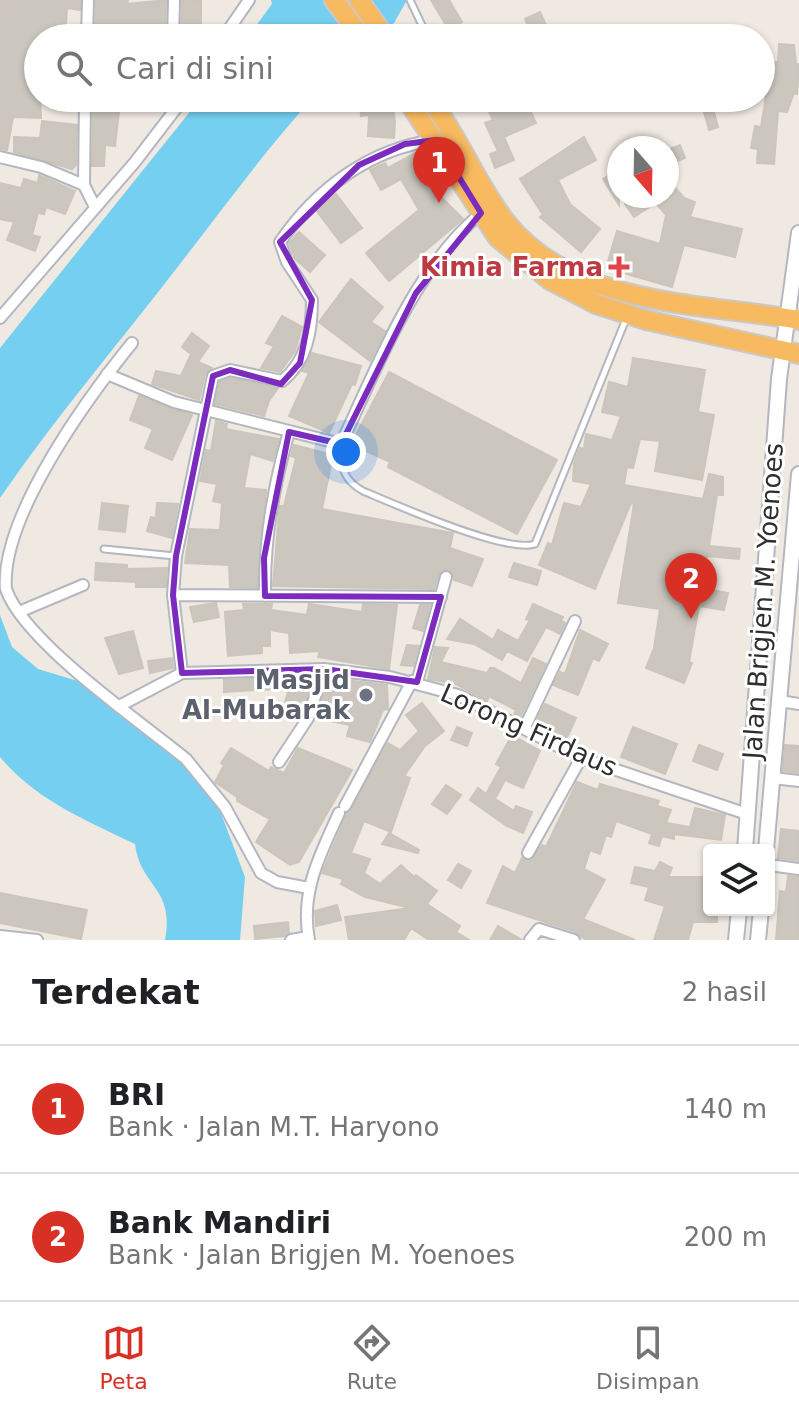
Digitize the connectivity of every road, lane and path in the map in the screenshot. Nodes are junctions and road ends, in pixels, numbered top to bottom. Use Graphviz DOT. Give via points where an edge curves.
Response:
graph roads {
  1 [pos="88,0"];
  2 [pos="174,0"];
  3 [pos="249,0"];
  4 [pos="334,0"];
  5 [pos="359,0"];
  6 [pos="410,0"];
  7 [pos="87,24"];
  8 [pos="173,24"];
  9 [pos="233,24"];
  10 [pos="352,24"];
  11 [pos="376,24"];
  12 [pos="421,24"];
  13 [pos="85,112"];
  14 [pos="416,112"];
  15 [pos="440,112"];
  16 [pos="174,113"];
  17 [pos="436,140"];
  18 [pos="0,157"];
  19 [pos="84,185"];
  20 [pos="95,207"];
  21 [pos="481,213"];
  22 [pos="799,233"];
  23 [pos="628,314"];
  24 [pos="0,318"];
  25 [pos="792,318"];
  26 [pos="132,343"];
  27 [pos="790,353"];
  28 [pos="107,374"];
  29 [pos="204,411"];
  30 [pos="289,432"];
  31 [pos="341,444"];
  32 [pos="799,474"];
  33 [pos="104,549"];
  34 [pos="176,556"];
  35 [pos="446,577"];
  36 [pos="83,585"];
  37 [pos="173,595"];
  38 [pos="265,596"];
  39 [pos="441,597"];
  40 [pos="19,612"];
  41 [pos="575,621"];
  42 [pos="324,669"];
  43 [pos="182,673"];
  44 [pos="415,682"];
  45 [pos="780,701"];
  46 [pos="799,704"];
  47 [pos="121,705"];
  48 [pos="524,729"];
  49 [pos="581,758"];
  50 [pos="279,762"];
  51 [pos="773,778"];
  52 [pos="799,781"];
  53 [pos="747,814"];
  54 [pos="745,844"];
  55 [pos="767,844"];
  56 [pos="528,853"];
  57 [pos="775,866"];
  58 [pos="799,869"];
  59 [pos="309,888"];
  60 [pos="738,916"];
  61 [pos="760,916"];
  62 [pos="0,936"];
  63 [pos="308,938"];
  64 [pos="37,940"];
  65 [pos="291,940"];
  66 [pos="530,940"];
  67 [pos="574,940"];
  68 [pos="736,940"];
  69 [pos="758,940"];
  1 -- 7 [label="street"];
  2 -- 8 [label="street"];
  3 -- 9 [label="street"];
  4 -- 10 [label="highway"];
  5 -- 11 [label="highway"];
  6 -- 12 [label="lane"];
  13 -- 19 [label="street"];
  14 -- 17 [label="highway"];
  15 -- 25 [label="highway" via="506,223 565,268 651,297"];
  16 -- 20 [label="street"];
  17 -- 21 [label="highway"];
  17 -- 29 [label="street" via="374,156 344,175 292,225 280,242 281,250 312,300 300,363 277,382 230,370 216,373"];
  18 -- 19 [label="street"];
  19 -- 20 [label="street"];
  20 -- 24 [label="street"];
  21 -- 23 [label="highway" via="514,254 550,280"];
  21 -- 31 [label="street" via="462,228 429,272"];
  22 -- 25 [label="main road, Jalan Brigjen M. Yoenoes"];
  23 -- 27 [label="highway"];
  23 -- 31 [label="lane" via="535,544 516,546 472,533 363,491 347,481"];
  25 -- 27 [label="main road, Jalan Brigjen M. Yoenoes"];
  26 -- 28 [label="street"];
  27 -- 53 [label="main road, Jalan Brigjen M. Yoenoes"];
  28 -- 29 [label="street"];
  28 -- 40 [label="street" via="12,514 2,564 6,590"];
  29 -- 30 [label="street"];
  29 -- 34 [label="street"];
  30 -- 31 [label="street"];
  30 -- 38 [label="street" via="273,494"];
  32 -- 45 [label="main road, Jalan Brigjen M. Yoenoes"];
  33 -- 34 [label="lane"];
  34 -- 37 [label="street"];
  35 -- 39 [label="street"];
  36 -- 40 [label="street"];
  37 -- 38 [label="street"];
  37 -- 43 [label="street"];
  38 -- 39 [label="street"];
  39 -- 44 [label="street"];
  40 -- 47 [label="street" via="52,649"];
  41 -- 48 [label="street"];
  42 -- 43 [label="street, Lorong Firdaus"];
  42 -- 44 [label="street, Lorong Firdaus"];
  42 -- 50 [label="street" via="308,718"];
  43 -- 47 [label="street, Lorong Firdaus"];
  44 -- 48 [label="street, Lorong Firdaus" via="458,695"];
  44 -- 59 [label="street" via="342,809"];
  45 -- 46 [label="street"];
  45 -- 51 [label="main road, Jalan Brigjen M. Yoenoes"];
  47 -- 59 [label="street" via="203,777 261,873"];
  48 -- 49 [label="street, Lorong Firdaus"];
  49 -- 53 [label="street, Lorong Firdaus"];
  49 -- 56 [label="street"];
  51 -- 52 [label="street"];
  51 -- 55 [label="main road, Jalan Brigjen M. Yoenoes"];
  53 -- 54 [label="main road, Jalan Brigjen M. Yoenoes"];
  57 -- 58 [label="street"];
  59 -- 63 [label="street"];
  60 -- 68 [label="main road"];
  61 -- 69 [label="main road"];
  62 -- 64 [label="street"];
  63 -- 65 [label="street"];
  66 -- 67 [label="street" via="545,928"];
}
